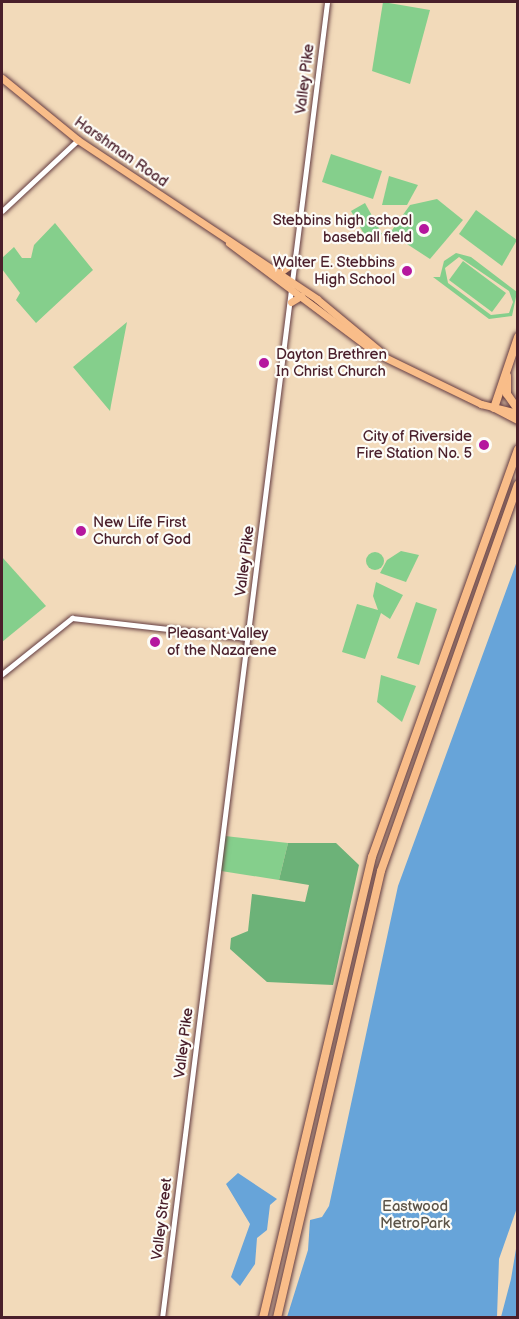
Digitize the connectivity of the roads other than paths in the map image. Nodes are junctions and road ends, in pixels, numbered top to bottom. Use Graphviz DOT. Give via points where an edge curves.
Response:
graph roads {
  1 [pos="327,2"];
  2 [pos="2,78"];
  3 [pos="78,140"];
  4 [pos="2,211"];
  5 [pos="229,243"];
  6 [pos="296,261"];
  7 [pos="279,273"];
  8 [pos="293,286"];
  9 [pos="301,296"];
  10 [pos="291,302"];
  11 [pos="518,337"];
  12 [pos="518,348"];
  13 [pos="382,353"];
  14 [pos="507,376"];
  15 [pos="495,408"];
  16 [pos="518,412"];
  17 [pos="518,420"];
  18 [pos="518,449"];
  19 [pos="518,484"];
  20 [pos="518,500"];
  21 [pos="501,529"];
  22 [pos="247,638"];
  23 [pos="2,674"];
  24 [pos="186,1123"];
  25 [pos="162,1317"];
  26 [pos="263,1317"];
  27 [pos="277,1317"];
  1 -- 6 [label="street, Valley Pike"];
  2 -- 3 [label="main road, Harshman Road"];
  3 -- 4 [label="street"];
  3 -- 5 [label="main road, Harshman Road"];
  5 -- 7 [label="main road, Harshman Road"];
  5 -- 8 [label="main road, Harshman Road"];
  6 -- 7 [label="main road"];
  6 -- 8 [label="street, Valley Pike"];
  7 -- 8 [label="main road, Harshman Road"];
  8 -- 9 [label="main road, Harshman Road"];
  8 -- 10 [label="street, Valley Pike"];
  8 -- 13 [label="main road, Harshman Road"];
  9 -- 10 [label="main road"];
  9 -- 13 [label="main road, Harshman Road"];
  10 -- 22 [label="street, Valley Pike"];
  11 -- 15 [label="highway"];
  12 -- 14 [label="highway"];
  13 -- 15 [label="main road, Harshman Road" via="436,385"];
  14 -- 15 [label="highway"];
  14 -- 16 [label="highway" via="507,394"];
  15 -- 16 [label="main road, Harshman Road"];
  15 -- 17 [label="main road, Harshman Road"];
  18 -- 26 [label="highway" via="372,856"];
  19 -- 21 [label="highway"];
  20 -- 21 [label="highway"];
  21 -- 27 [label="highway" via="381,871"];
  22 -- 23 [label="street" via="72,618"];
  22 -- 24 [label="street, Valley Pike"];
  24 -- 25 [label="street, Valley Street"];
}
